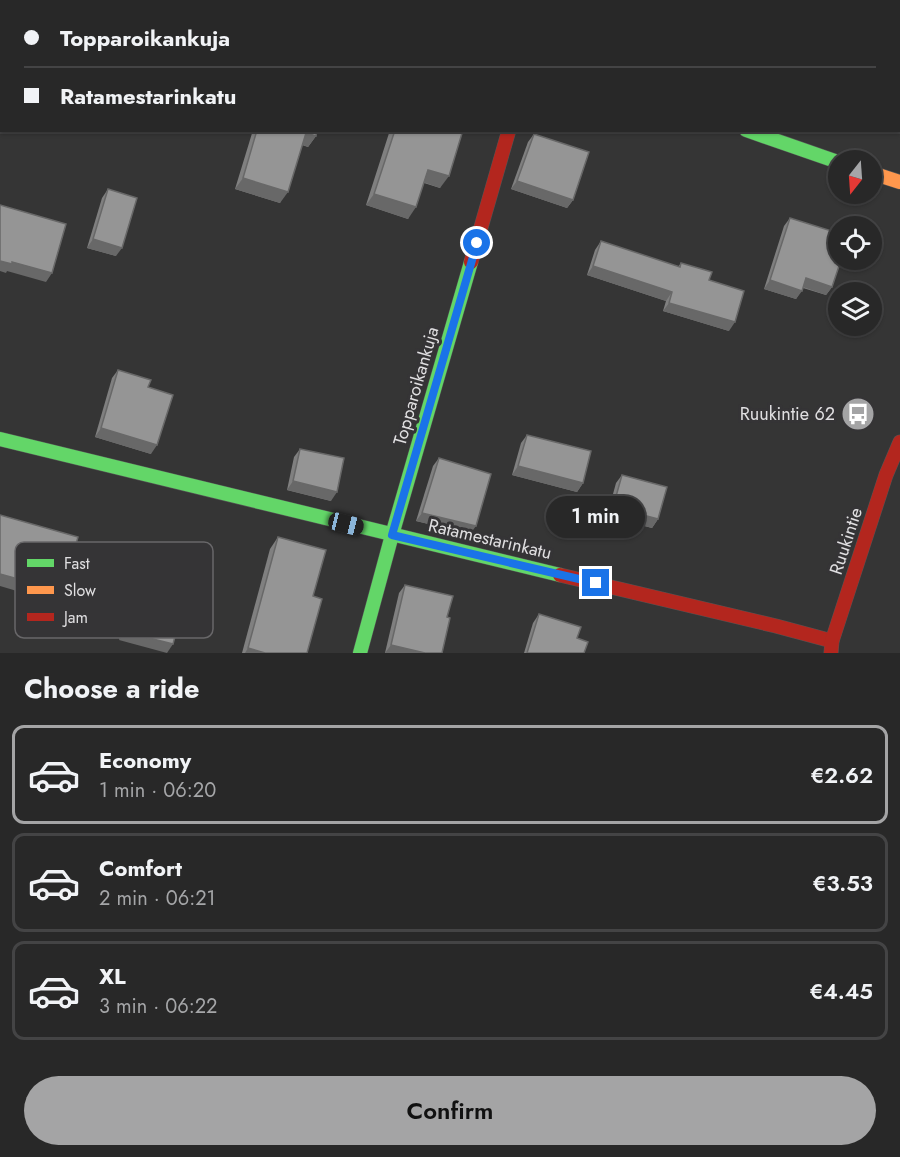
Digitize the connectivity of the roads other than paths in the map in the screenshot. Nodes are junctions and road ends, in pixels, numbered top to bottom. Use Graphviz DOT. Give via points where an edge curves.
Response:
graph roads {
  1 [pos="508,132"];
  2 [pos="752,132"];
  3 [pos="828,159"];
  4 [pos="882,176"];
  5 [pos="900,182"];
  6 [pos="0,439"];
  7 [pos="900,442"];
  8 [pos="392,535"];
  9 [pos="831,647"];
  10 [pos="360,653"];
  1 -- 8 [label="street, Topparoikankuja"];
  2 -- 3 [label="street"];
  4 -- 5 [label="street"];
  6 -- 8 [label="street, Ratamestarinkatu"];
  7 -- 9 [label="street, Ruukintie"];
  8 -- 9 [label="street, Ratamestarinkatu" via="776,626"];
  8 -- 10 [label="street, Topparoikankuja"];
}
